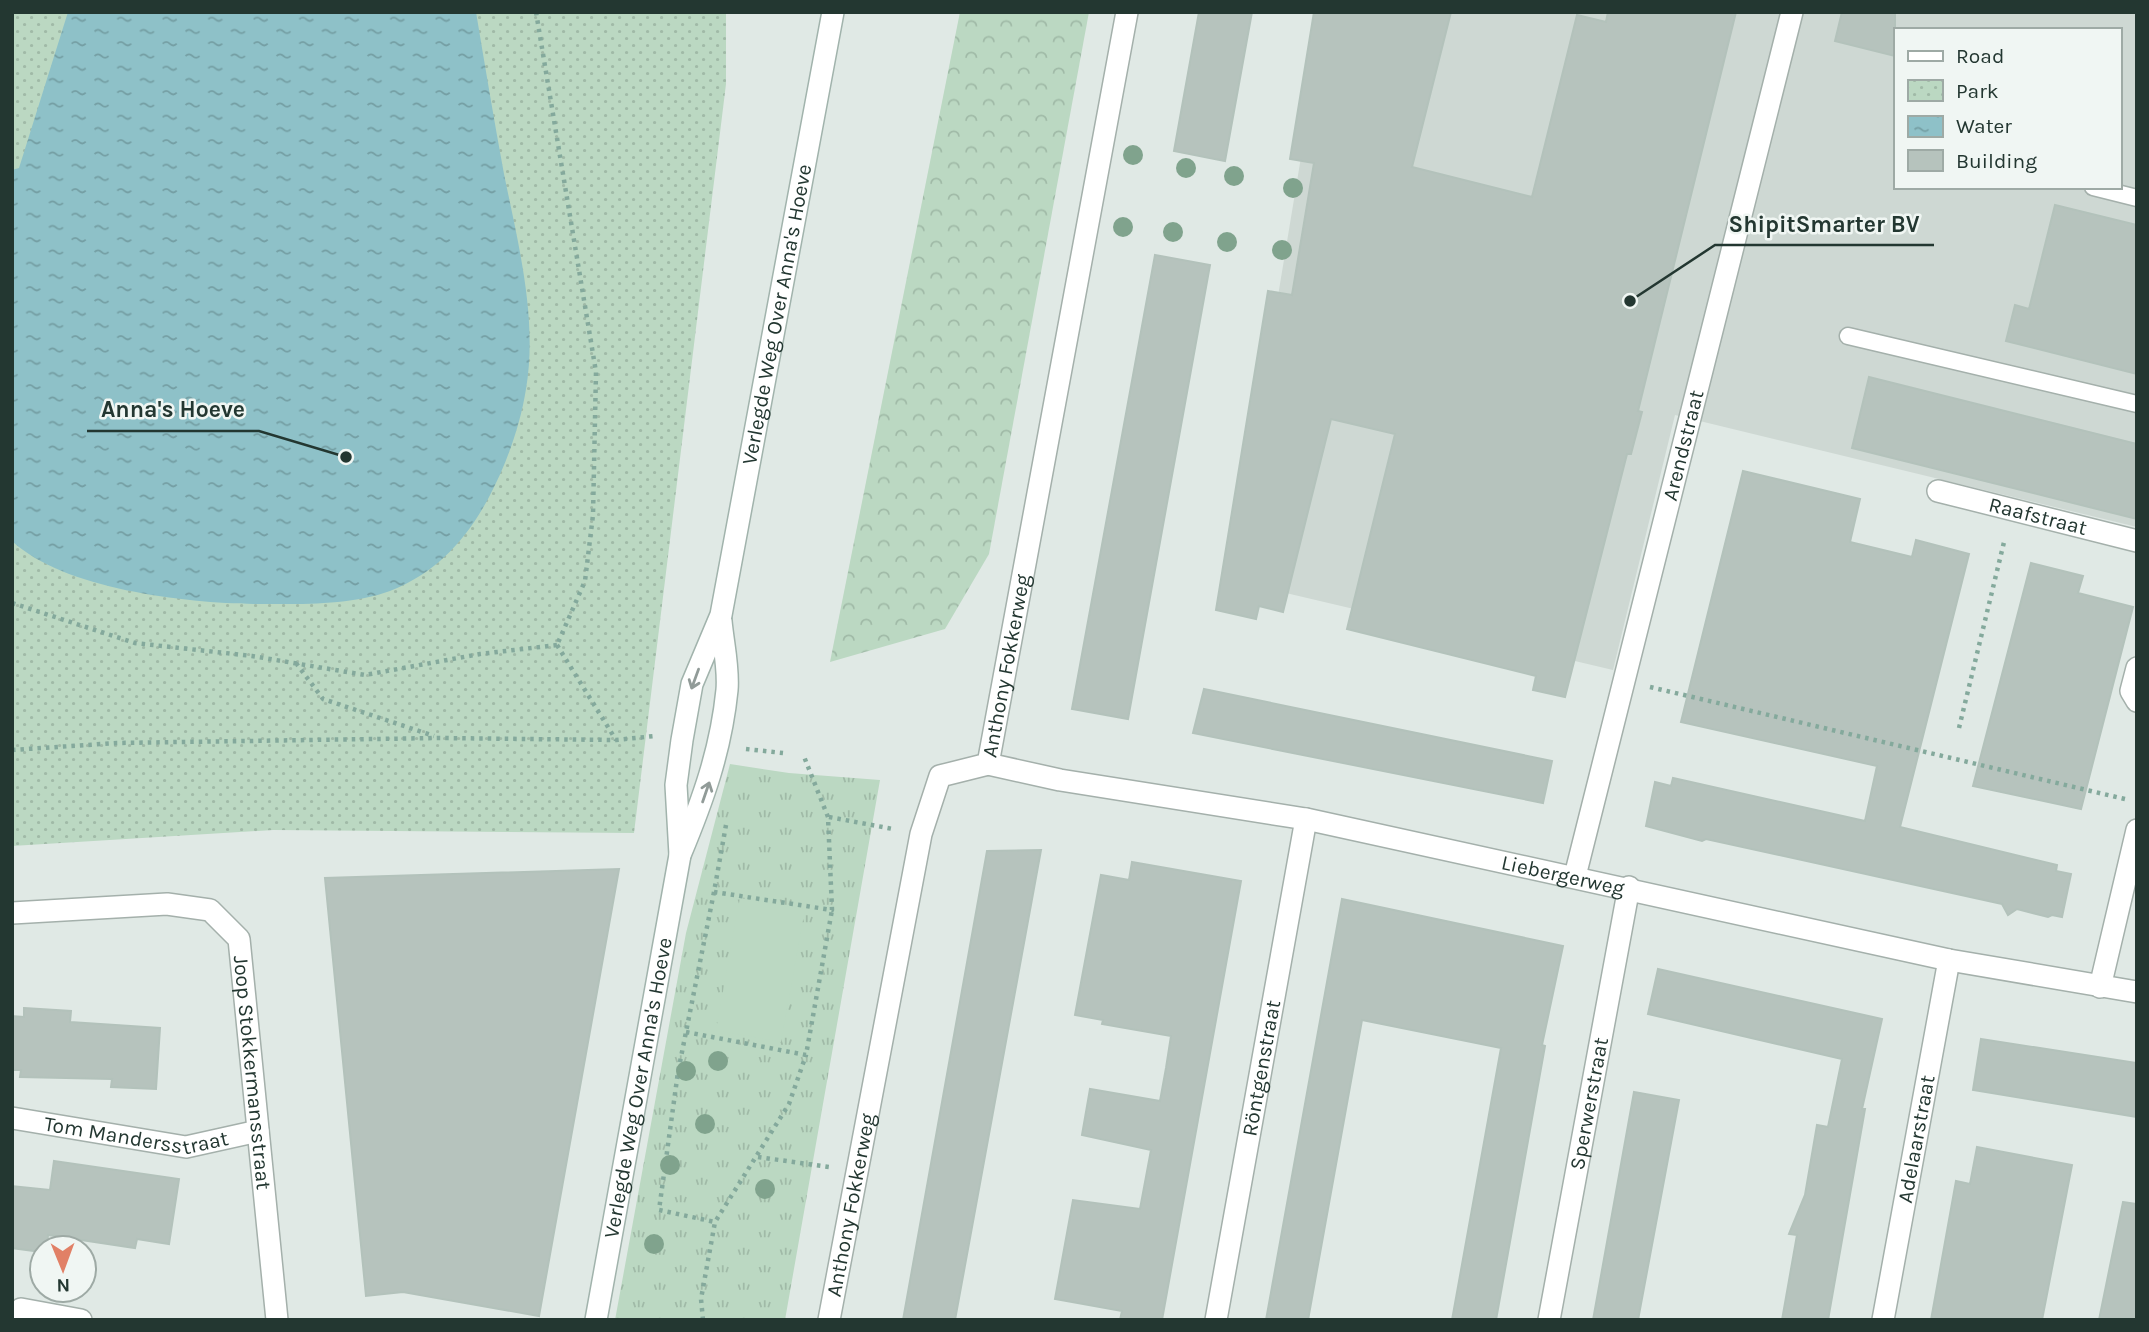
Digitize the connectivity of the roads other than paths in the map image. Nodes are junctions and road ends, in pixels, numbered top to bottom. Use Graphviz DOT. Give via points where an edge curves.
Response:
graph roads {
  1 [pos="1127,12"];
  2 [pos="1792,12"];
  3 [pos="832,13"];
  4 [pos="2101,189"];
  5 [pos="2137,198"];
  6 [pos="1848,336"];
  7 [pos="2137,404"];
  8 [pos="1938,491"];
  9 [pos="2137,541"];
  10 [pos="721,615"];
  11 [pos="2137,668"];
  12 [pos="2137,701"];
  13 [pos="988,764"];
  14 [pos="1306,819"];
  15 [pos="2137,830"];
  16 [pos="680,855"];
  17 [pos="1575,876"];
  18 [pos="1629,887"];
  19 [pos="12,913"];
  20 [pos="1949,960"];
  21 [pos="2100,987"];
  22 [pos="2137,992"];
  23 [pos="12,1118"];
  24 [pos="258,1132"];
  25 [pos="18,1320"];
  26 [pos="81,1320"];
  27 [pos="277,1320"];
  28 [pos="596,1320"];
  29 [pos="829,1320"];
  30 [pos="1216,1320"];
  31 [pos="1549,1320"];
  32 [pos="1883,1320"];
  1 -- 13 [label="street, Anthony Fokkerweg"];
  2 -- 17 [label="street, Arendstraat"];
  3 -- 10 [label="street, Verlegde Weg Over Anna's Hoeve"];
  4 -- 5 [label="lane"];
  6 -- 7 [label="lane"];
  8 -- 9 [label="street, Raafstraat"];
  10 -- 16 [label="street, Verlegde Weg Over Anna's Hoeve, one-way" via="692,684 682,740 676,785"];
  16 -- 10 [label="street, Verlegde Weg Over Anna's Hoeve, one-way" via="707,792 718,746 727,688"];
  11 -- 12 [label="street" via="2131,691"];
  13 -- 14 [label="street, Liebergerweg"];
  13 -- 29 [label="street, Anthony Fokkerweg" via="940,776 921,834"];
  14 -- 17 [label="street, Liebergerweg"];
  14 -- 30 [label="street, Röntgenstraat"];
  15 -- 21 [label="street"];
  16 -- 28 [label="street, Verlegde Weg Over Anna's Hoeve"];
  17 -- 18 [label="street, Liebergerweg"];
  18 -- 20 [label="street, Liebergerweg"];
  18 -- 31 [label="street, Sperwerstraat"];
  19 -- 24 [label="street, Joop Stokkermansstraat" via="167,904 210,910 239,939"];
  20 -- 21 [label="street, Liebergerweg"];
  20 -- 32 [label="street, Adelaarstraat"];
  21 -- 22 [label="street, Liebergerweg"];
  23 -- 24 [label="street, Tom Mandersstraat" via="186,1147"];
  24 -- 27 [label="street, Joop Stokkermansstraat"];
  25 -- 26 [label="street" via="21,1308"];
}
